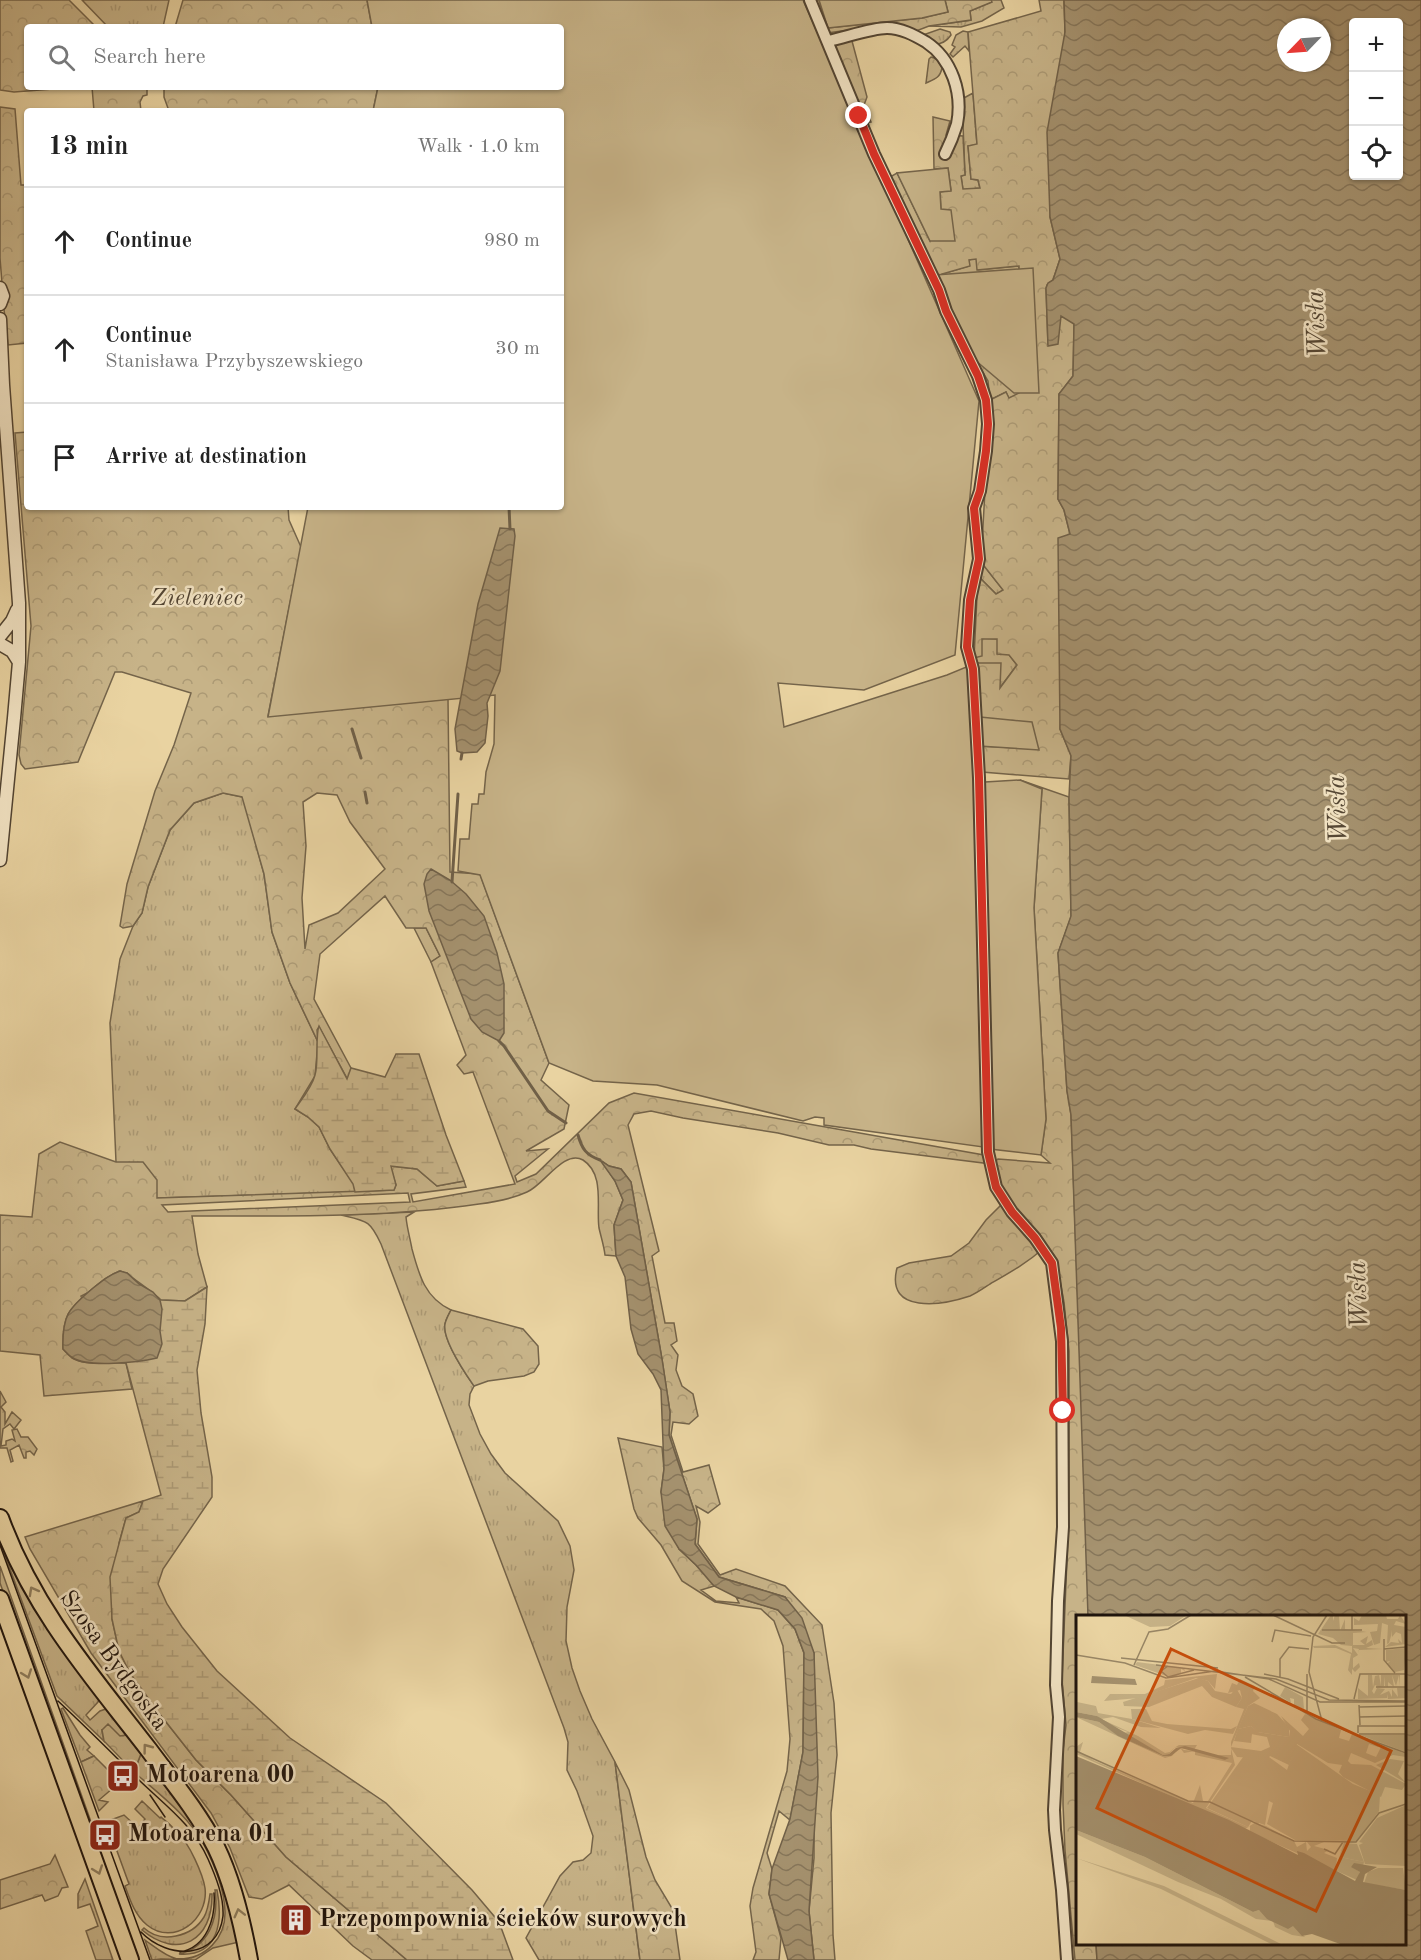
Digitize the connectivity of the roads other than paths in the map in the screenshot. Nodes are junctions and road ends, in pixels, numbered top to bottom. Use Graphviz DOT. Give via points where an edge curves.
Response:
graph roads {
  1 [pos="810,0"];
  2 [pos="828,41"];
  3 [pos="945,154"];
  4 [pos="0,288"];
  5 [pos="0,304"];
  6 [pos="0,319"];
  7 [pos="1,361"];
  8 [pos="19,603"];
  9 [pos="0,636"];
  10 [pos="0,644"];
  11 [pos="18,662"];
  12 [pos="13,735"];
  13 [pos="0,752"];
  14 [pos="0,776"];
  15 [pos="8,789"];
  16 [pos="0,860"];
  17 [pos="0,1518"];
  18 [pos="0,1599"];
  19 [pos="130,1960"];
  20 [pos="249,1960"];
  21 [pos="1067,1960"];
  1 -- 2 [label="street"];
  2 -- 3 [label="street" via="885,28 902,30 944,58 957,89 958,106 957,123"];
  2 -- 21 [label="street" via="874,154 986,400 986,451 974,513 979,559 970,600 967,647 973,669 979,778 988,1152 996,1187 1052,1263 1060,1315 1063,1527 1054,1810"];
  4 -- 5 [label="street"];
  6 -- 7 [label="street"];
  7 -- 8 [label="street"];
  8 -- 9 [label="street"];
  8 -- 11 [label="street"];
  10 -- 11 [label="street" via="12,651"];
  11 -- 12 [label="street"];
  12 -- 13 [label="street"];
  12 -- 15 [label="street"];
  14 -- 15 [label="street"];
  15 -- 16 [label="street"];
  20 -- 17 [label="main road, Szosa Bydgoska, one-way" via="233,1891 212,1839 59,1633 21,1569"];
  18 -- 19 [label="main road, one-way"];
}
